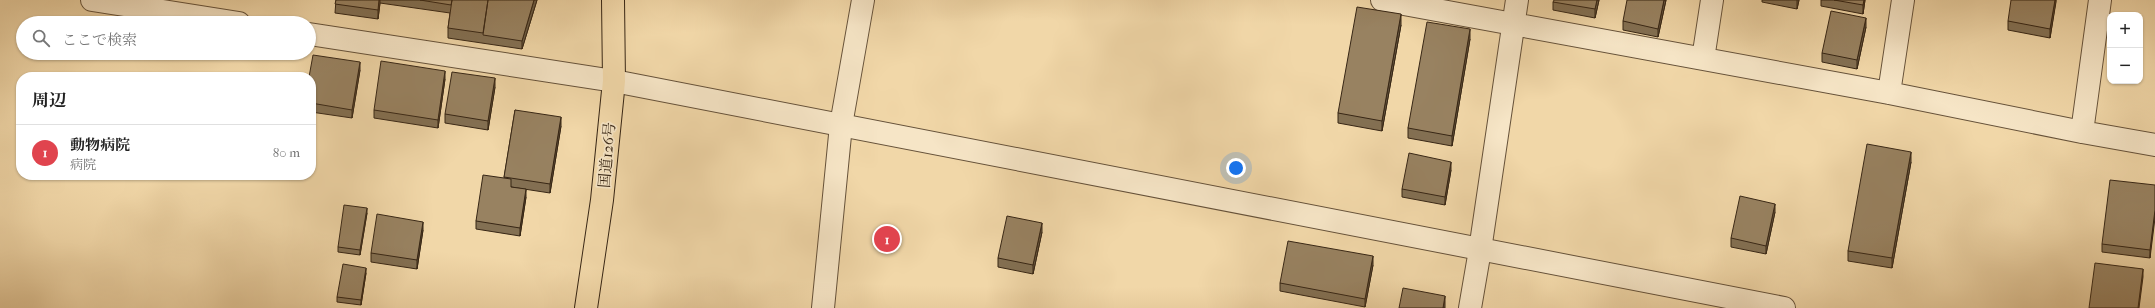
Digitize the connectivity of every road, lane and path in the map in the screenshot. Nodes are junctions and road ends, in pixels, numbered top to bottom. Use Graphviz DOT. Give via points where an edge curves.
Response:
graph roads {
  1 [pos="92,0"];
  2 [pos="613,0"];
  3 [pos="863,0"];
  4 [pos="1382,0"];
  5 [pos="1517,0"];
  6 [pos="1712,0"];
  7 [pos="1903,0"];
  8 [pos="2100,0"];
  9 [pos="194,16"];
  10 [pos="1514,25"];
  11 [pos="316,35"];
  12 [pos="1703,59"];
  13 [pos="614,81"];
  14 [pos="1889,93"];
  15 [pos="841,125"];
  16 [pos="2082,132"];
  17 [pos="2155,145"];
  18 [pos="1480,250"];
  19 [pos="586,308"];
  20 [pos="823,308"];
  21 [pos="1470,308"];
  22 [pos="1784,308"];
  1 -- 9 [label="street"];
  2 -- 13 [label="highway, 国道126号"];
  3 -- 15 [label="street"];
  4 -- 10 [label="street"];
  5 -- 10 [label="street"];
  6 -- 12 [label="street"];
  7 -- 14 [label="street"];
  8 -- 16 [label="street"];
  10 -- 12 [label="street"];
  10 -- 18 [label="street"];
  11 -- 13 [label="street"];
  12 -- 14 [label="street"];
  13 -- 15 [label="street"];
  13 -- 19 [label="highway, 国道126号" via="602,200"];
  14 -- 16 [label="street"];
  15 -- 18 [label="street"];
  15 -- 20 [label="street"];
  16 -- 17 [label="street"];
  18 -- 21 [label="street"];
  18 -- 22 [label="street"];
}
